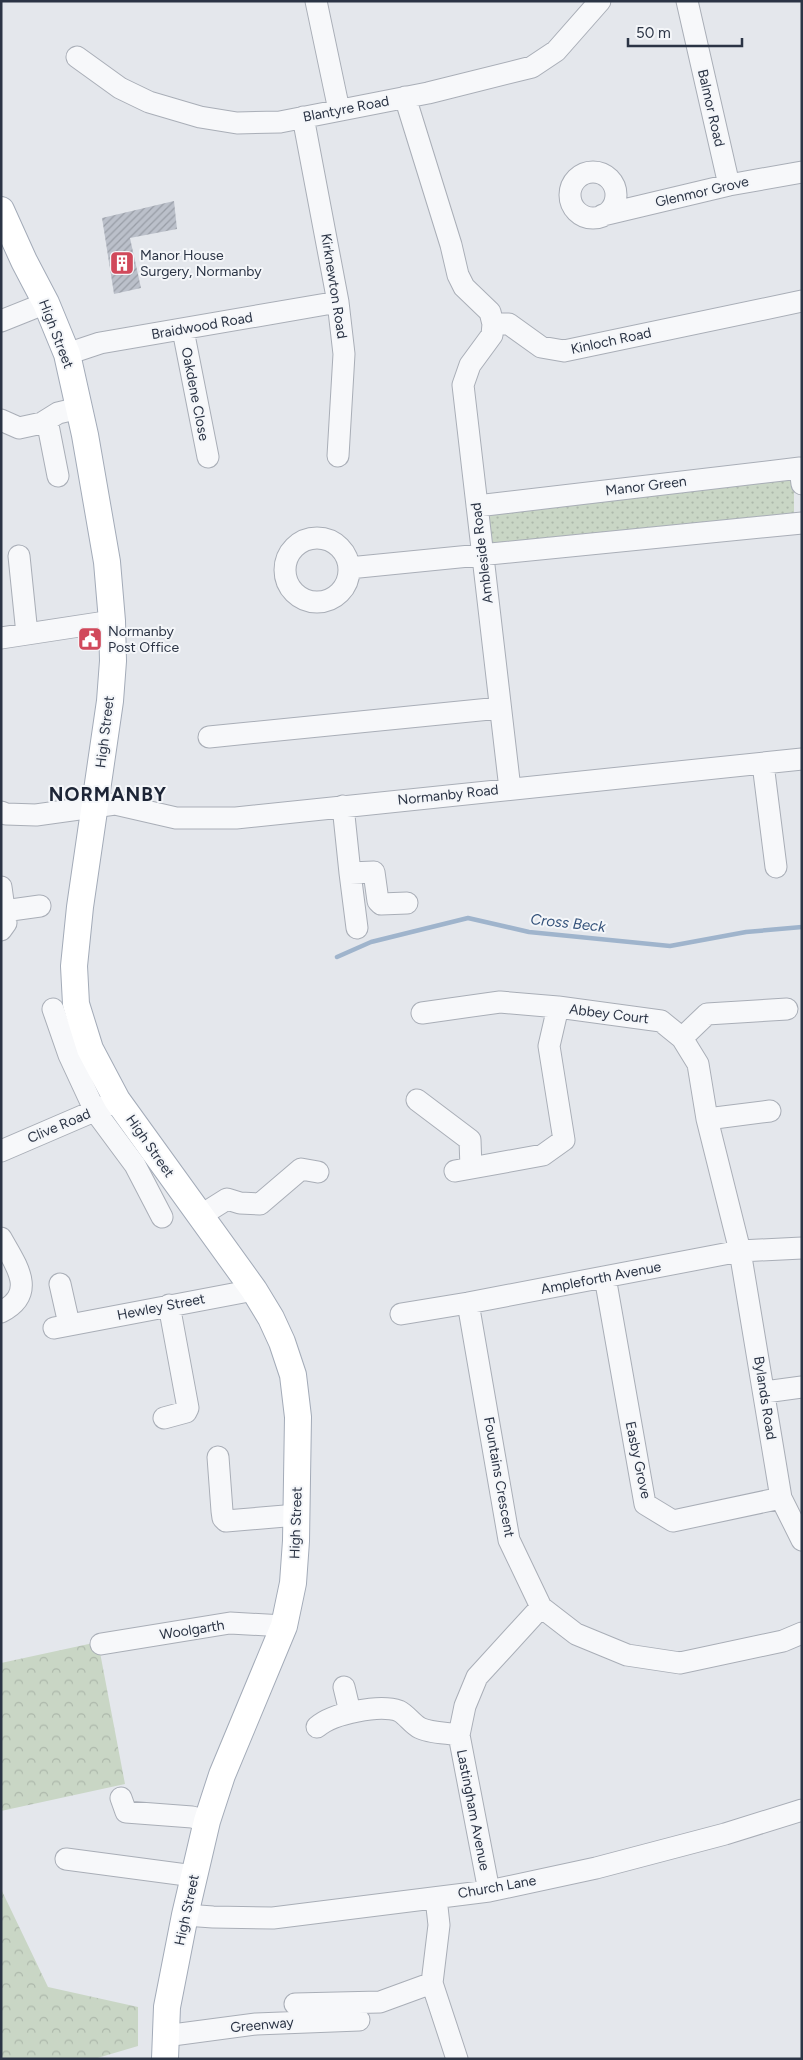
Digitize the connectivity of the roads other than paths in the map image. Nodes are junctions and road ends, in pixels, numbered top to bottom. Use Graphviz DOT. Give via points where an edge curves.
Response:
graph roads {
  1 [pos="316,1"];
  2 [pos="600,1"];
  3 [pos="687,1"];
  4 [pos="77,57"];
  5 [pos="405,97"];
  6 [pos="339,110"];
  7 [pos="303,117"];
  8 [pos="802,172"];
  9 [pos="729,185"];
  10 [pos="1,210"];
  11 [pos="603,215"];
  12 [pos="802,301"];
  13 [pos="338,302"];
  14 [pos="46,303"];
  15 [pos="1,321"];
  16 [pos="493,324"];
  17 [pos="183,330"];
  18 [pos="67,354"];
  19 [pos="79,408"];
  20 [pos="1,420"];
  21 [pos="47,420"];
  22 [pos="338,456"];
  23 [pos="208,457"];
  24 [pos="58,476"];
  25 [pos="802,484"];
  26 [pos="477,506"];
  27 [pos="802,523"];
  28 [pos="482,555"];
  29 [pos="19,556"];
  30 [pos="349,568"];
  31 [pos="112,621"];
  32 [pos="27,634"];
  33 [pos="1,638"];
  34 [pos="500,708"];
  35 [pos="209,737"];
  36 [pos="802,759"];
  37 [pos="764,764"];
  38 [pos="510,789"];
  39 [pos="95,806"];
  40 [pos="343,806"];
  41 [pos="1,812"];
  42 [pos="776,867"];
  43 [pos="350,874"];
  44 [pos="1,887"];
  45 [pos="407,903"];
  46 [pos="40,906"];
  47 [pos="4,921"];
  48 [pos="357,928"];
  49 [pos="558,1007"];
  50 [pos="53,1009"];
  51 [pos="787,1009"];
  52 [pos="422,1013"];
  53 [pos="682,1038"];
  54 [pos="418,1100"];
  55 [pos="106,1106"];
  56 [pos="770,1111"];
  57 [pos="707,1119"];
  58 [pos="1,1151"];
  59 [pos="318,1172"];
  60 [pos="200,1216"];
  61 [pos="162,1217"];
  62 [pos="1,1238"];
  63 [pos="802,1248"];
  64 [pos="740,1251"];
  65 [pos="605,1277"];
  66 [pos="60,1284"];
  67 [pos="254,1290"];
  68 [pos="468,1304"];
  69 [pos="169,1305"];
  70 [pos="1,1312"];
  71 [pos="401,1314"];
  72 [pos="802,1387"];
  73 [pos="765,1392"];
  74 [pos="164,1418"];
  75 [pos="218,1457"];
  76 [pos="781,1498"];
  77 [pos="297,1515"];
  78 [pos="802,1540"];
  79 [pos="541,1607"];
  80 [pos="284,1626"];
  81 [pos="802,1633"];
  82 [pos="101,1644"];
  83 [pos="344,1687"];
  84 [pos="350,1712"];
  85 [pos="317,1727"];
  86 [pos="459,1735"];
  87 [pos="121,1798"];
  88 [pos="802,1810"];
  89 [pos="207,1820"];
  90 [pos="66,1859"];
  91 [pos="194,1876"];
  92 [pos="489,1891"];
  93 [pos="436,1898"];
  94 [pos="185,1915"];
  95 [pos="432,1983"];
  96 [pos="295,2004"];
  97 [pos="359,2020"];
  98 [pos="166,2047"];
  99 [pos="457,2059"];
  1 -- 6 [label="street"];
  2 -- 5 [label="street, Blantyre Road" via="556,51 532,67"];
  3 -- 9 [label="street, Balmor Road"];
  4 -- 7 [label="street, Blantyre Road" via="149,102 200,117 237,123 280,122"];
  5 -- 6 [label="street, Blantyre Road"];
  5 -- 16 [label="street" via="458,275 464,287 490,312"];
  6 -- 7 [label="street, Blantyre Road"];
  7 -- 13 [label="street, Kirknewton Road"];
  8 -- 9 [label="street, Glenmor Grove"];
  9 -- 11 [label="street, Glenmor Grove"];
  10 -- 14 [label="main road, High Street"];
  12 -- 16 [label="street, Kinloch Road" via="564,351 541,347 509,324"];
  13 -- 17 [label="street, Braidwood Road"];
  13 -- 22 [label="street, Kirknewton Road" via="344,354"];
  14 -- 15 [label="street"];
  14 -- 18 [label="main road, High Street"];
  16 -- 26 [label="street, Ambleside Road" via="492,334 470,365 463,385"];
  17 -- 18 [label="street, Braidwood Road" via="100,343"];
  17 -- 23 [label="street, Oakdene Close"];
  18 -- 19 [label="main road, High Street"];
  19 -- 21 [label="street" via="58,413"];
  19 -- 31 [label="main road, High Street" via="106,562"];
  20 -- 21 [label="street" via="19,428"];
  21 -- 24 [label="street"];
  25 -- 26 [label="street, Manor Green" via="800,468"];
  26 -- 28 [label="street, Ambleside Road"];
  27 -- 28 [label="street"];
  28 -- 30 [label="street"];
  28 -- 34 [label="street, Ambleside Road"];
  29 -- 32 [label="street"];
  31 -- 32 [label="street"];
  31 -- 39 [label="main road, High Street" via="110,702"];
  32 -- 33 [label="street"];
  34 -- 35 [label="street"];
  34 -- 38 [label="street, Ambleside Road"];
  36 -- 37 [label="street, Normanby Road"];
  37 -- 38 [label="street, Normanby Road"];
  37 -- 42 [label="street"];
  38 -- 40 [label="street, Normanby Road"];
  39 -- 40 [label="street, Normanby Road" via="115,804 176,818 198,819"];
  39 -- 41 [label="street, Normanby Road" via="36,815"];
  39 -- 55 [label="main road, High Street" via="74,966 76,1004"];
  40 -- 43 [label="street"];
  43 -- 45 [label="street" via="374,872 378,902 381,904"];
  43 -- 48 [label="street"];
  44 -- 47 [label="street"];
  46 -- 47 [label="street"];
  49 -- 52 [label="street" via="500,1002"];
  49 -- 53 [label="street, Abbey Court" via="661,1021"];
  49 -- 54 [label="street, Abbey Court" via="549,1046 564,1140 543,1155 463,1169 470,1140"];
  50 -- 55 [label="street" via="69,1055"];
  51 -- 53 [label="street" via="708,1014"];
  53 -- 57 [label="street, Abbey Court" via="698,1064"];
  55 -- 58 [label="street, Clive Road"];
  55 -- 60 [label="main road, High Street"];
  55 -- 61 [label="street"];
  56 -- 57 [label="street"];
  57 -- 64 [label="street, Abbey Court"];
  59 -- 60 [label="street" via="301,1168 260,1204 227,1199"];
  60 -- 67 [label="main road, High Street"];
  62 -- 70 [label="street" via="20,1272 22,1289 17,1302"];
  63 -- 64 [label="street, Ampleforth Avenue"];
  64 -- 65 [label="street, Ampleforth Avenue"];
  64 -- 73 [label="street, Bylands Road"];
  65 -- 68 [label="street, Ampleforth Avenue"];
  65 -- 76 [label="street, Easby Grove" via="645,1504 673,1521"];
  66 -- 69 [label="street, Hewley Street" via="62,1326"];
  67 -- 69 [label="street, Hewley Street"];
  67 -- 77 [label="main road, High Street" via="271,1318 293,1375 298,1417"];
  68 -- 71 [label="street, Ampleforth Avenue"];
  68 -- 79 [label="street, Fountains Crescent" via="509,1540"];
  69 -- 74 [label="street" via="188,1408 186,1412"];
  72 -- 73 [label="street"];
  73 -- 76 [label="street, Bylands Road"];
  75 -- 77 [label="street" via="222,1511 226,1521"];
  76 -- 78 [label="street, Bylands Road"];
  77 -- 80 [label="main road, High Street" via="293,1583"];
  79 -- 81 [label="street, Fountains Crescent" via="576,1634 627,1655 680,1663 783,1641"];
  79 -- 86 [label="street, Lastingham Avenue" via="477,1677 465,1706"];
  80 -- 82 [label="street, Woolgarth" via="230,1623"];
  80 -- 89 [label="main road, High Street"];
  83 -- 84 [label="street"];
  84 -- 85 [label="street"];
  84 -- 86 [label="street" via="387,1708 401,1712 421,1729"];
  86 -- 92 [label="street, Lastingham Avenue"];
  87 -- 89 [label="street" via="126,1812"];
  88 -- 92 [label="street, Church Lane" via="725,1834"];
  89 -- 91 [label="main road, High Street"];
  90 -- 91 [label="street"];
  91 -- 94 [label="main road, High Street"];
  92 -- 93 [label="street, Church Lane"];
  93 -- 94 [label="street, Church Lane" via="273,1918"];
  93 -- 95 [label="street" via="439,1925"];
  94 -- 98 [label="main road, High Street" via="167,2007"];
  95 -- 96 [label="street" via="380,2002"];
  95 -- 99 [label="street"];
  97 -- 98 [label="street, Greenway" via="256,2024"];
}
